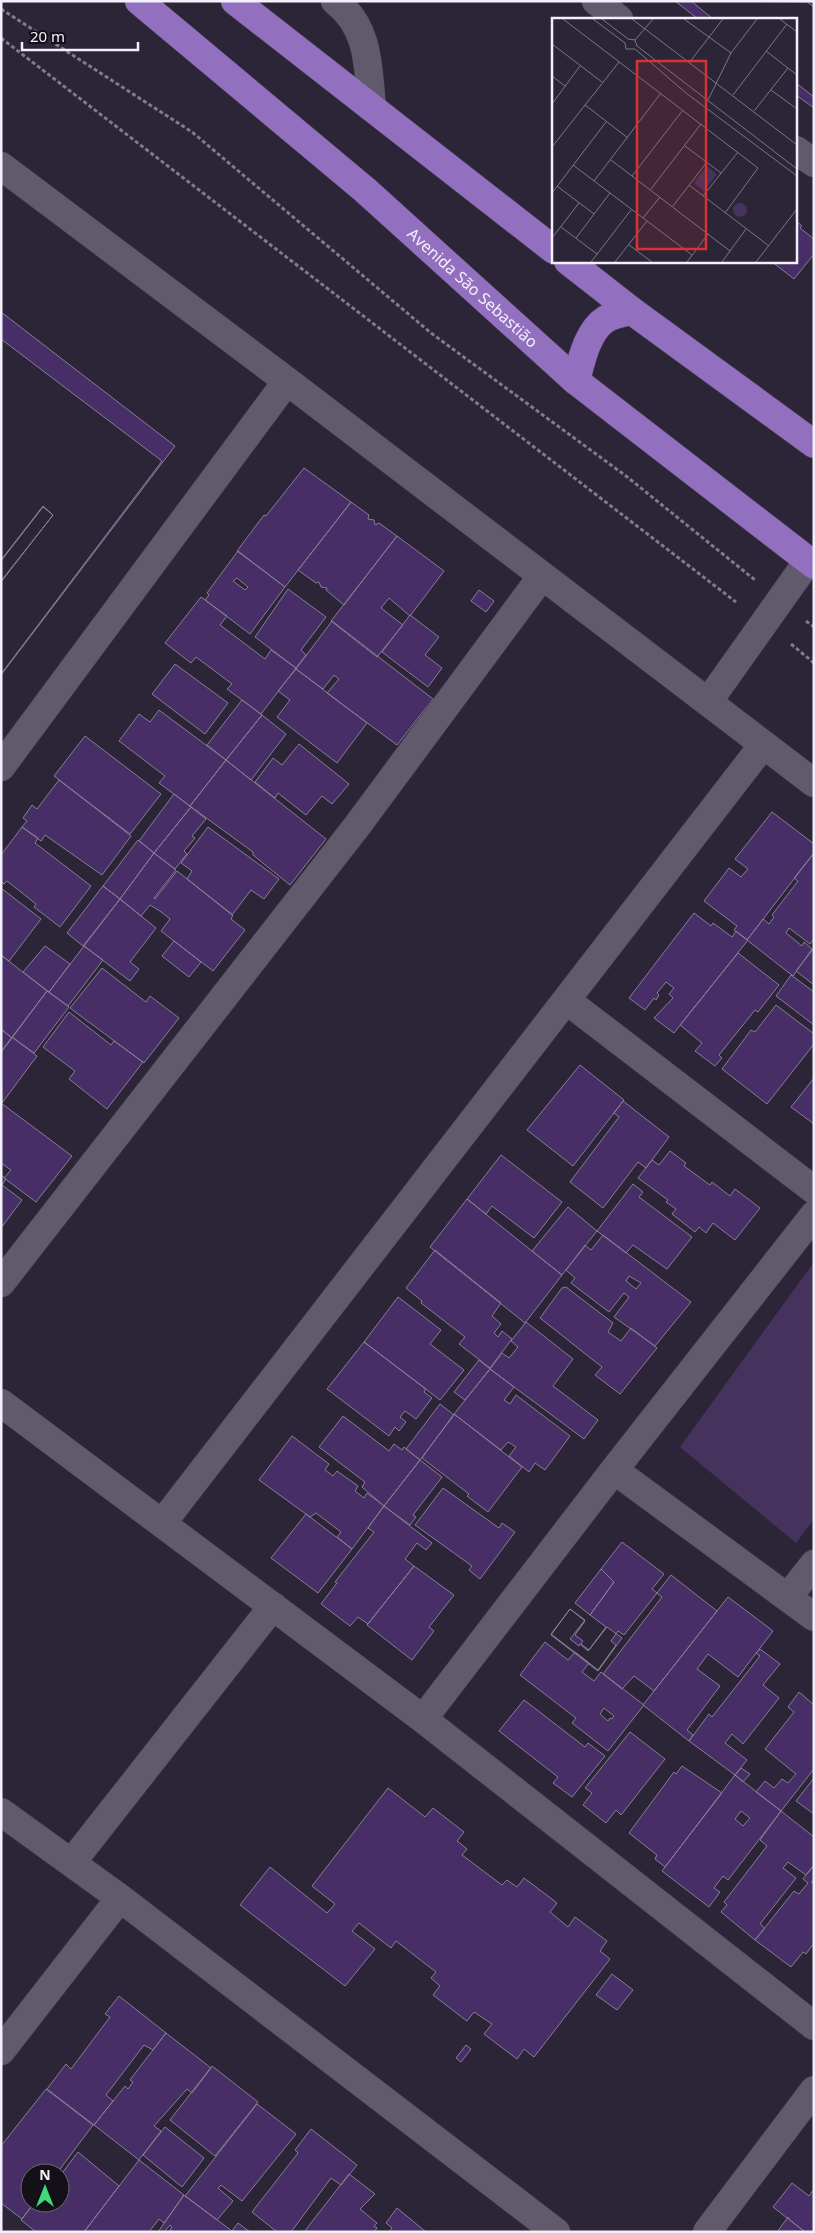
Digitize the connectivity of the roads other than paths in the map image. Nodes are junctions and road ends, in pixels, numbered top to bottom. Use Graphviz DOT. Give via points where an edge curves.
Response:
graph roads {
  1 [pos="139,1"];
  2 [pos="235,1"];
  3 [pos="335,1"];
  4 [pos="372,108"];
  5 [pos="798,151"];
  6 [pos="814,163"];
  7 [pos="1,166"];
  8 [pos="552,248"];
  9 [pos="569,262"];
  10 [pos="632,311"];
  11 [pos="287,381"];
  12 [pos="576,381"];
  13 [pos="814,444"];
  14 [pos="811,563"];
  15 [pos="542,576"];
  16 [pos="708,702"];
  17 [pos="763,745"];
  18 [pos="1,767"];
  19 [pos="814,783"];
  20 [pos="566,1000"];
  21 [pos="814,1190"];
  22 [pos="814,1215"];
  23 [pos="1,1283"];
  24 [pos="1,1402"];
  25 [pos="614,1470"];
  26 [pos="162,1522"];
  27 [pos="814,1564"];
  28 [pos="788,1597"];
  29 [pos="273,1606"];
  30 [pos="814,1617"];
  31 [pos="423,1720"];
  32 [pos="1,1812"];
  33 [pos="72,1862"];
  34 [pos="120,1898"];
  35 [pos="814,2026"];
  36 [pos="1,2051"];
  37 [pos="814,2090"];
  38 [pos="556,2232"];
  39 [pos="707,2232"];
  1 -- 12 [label="main road, Avenida São Sebastião" via="366,190"];
  2 -- 4 [label="main road"];
  3 -- 4 [label="street" via="358,26 367,53"];
  4 -- 8 [label="main road"];
  5 -- 6 [label="street"];
  7 -- 11 [label="street"];
  9 -- 10 [label="main road"];
  10 -- 12 [label="main road" via="611,317 598,327 582,359"];
  10 -- 13 [label="main road"];
  11 -- 15 [label="street"];
  11 -- 18 [label="street"];
  12 -- 14 [label="main road, Avenida São Sebastião"];
  14 -- 16 [label="street" via="780,600"];
  15 -- 16 [label="street"];
  15 -- 23 [label="street" via="357,826"];
  16 -- 17 [label="street"];
  17 -- 19 [label="street"];
  17 -- 20 [label="street"];
  20 -- 21 [label="street"];
  20 -- 26 [label="street"];
  22 -- 25 [label="street"];
  24 -- 26 [label="street"];
  25 -- 28 [label="street"];
  25 -- 31 [label="street"];
  26 -- 29 [label="street"];
  27 -- 28 [label="street"];
  28 -- 30 [label="street"];
  29 -- 31 [label="street"];
  29 -- 33 [label="street"];
  31 -- 35 [label="street"];
  32 -- 33 [label="street"];
  33 -- 34 [label="street"];
  34 -- 36 [label="street"];
  34 -- 38 [label="street"];
  37 -- 39 [label="street"];
}
